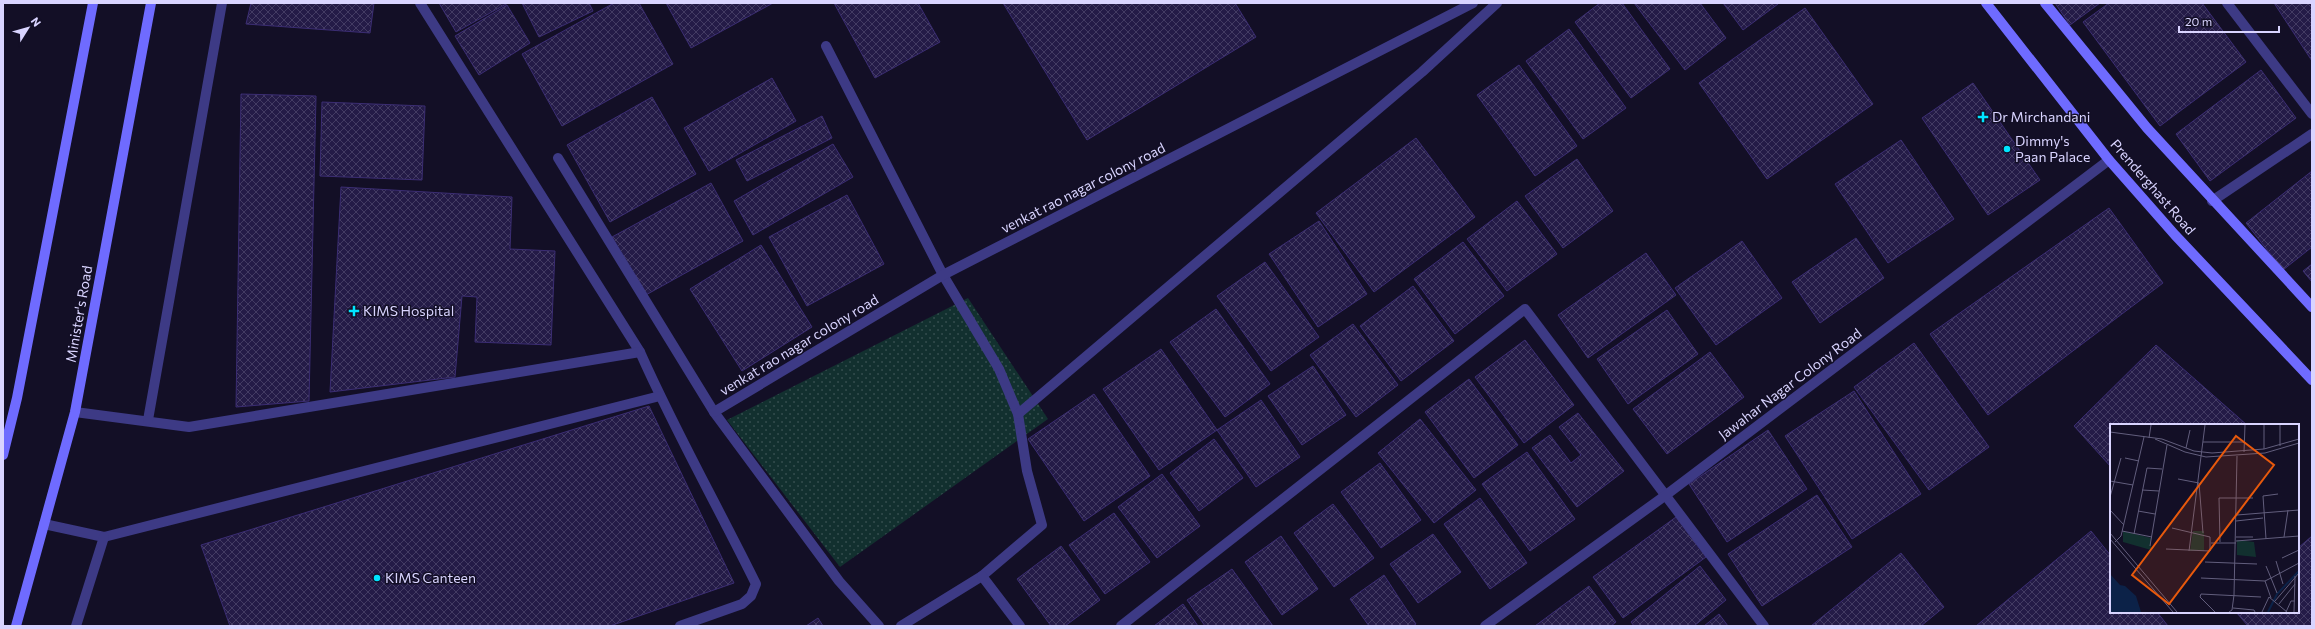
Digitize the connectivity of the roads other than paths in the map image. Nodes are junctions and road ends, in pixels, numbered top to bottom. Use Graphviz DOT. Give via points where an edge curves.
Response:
graph roads {
  1 [pos="93,3"];
  2 [pos="151,3"];
  3 [pos="222,3"];
  4 [pos="420,3"];
  5 [pos="1473,3"];
  6 [pos="1496,3"];
  7 [pos="1986,3"];
  8 [pos="2045,3"];
  9 [pos="2227,3"];
  10 [pos="826,46"];
  11 [pos="2312,114"];
  12 [pos="2312,134"];
  13 [pos="558,158"];
  14 [pos="2109,160"];
  15 [pos="2212,201"];
  16 [pos="943,275"];
  17 [pos="2312,307"];
  18 [pos="640,352"];
  19 [pos="2312,380"];
  20 [pos="660,396"];
  21 [pos="75,412"];
  22 [pos="714,412"];
  23 [pos="1018,414"];
  24 [pos="148,420"];
  25 [pos="3,455"];
  26 [pos="1666,495"];
  27 [pos="44,524"];
  28 [pos="104,537"];
  29 [pos="982,576"];
  30 [pos="16,626"];
  31 [pos="76,626"];
  32 [pos="680,626"];
  33 [pos="879,626"];
  34 [pos="900,626"];
  35 [pos="1020,626"];
  36 [pos="1121,626"];
  37 [pos="1485,626"];
  38 [pos="1764,626"];
  1 -- 25 [label="main road" via="17,398"];
  2 -- 21 [label="main road, Minister's Road"];
  3 -- 24 [label="street"];
  4 -- 18 [label="street"];
  5 -- 16 [label="street, venkat rao nagar colony road"];
  6 -- 23 [label="street" via="1422,72"];
  7 -- 14 [label="main road, Prenderghast Road"];
  8 -- 15 [label="main road" via="2147,128"];
  9 -- 11 [label="street"];
  10 -- 16 [label="street"];
  12 -- 15 [label="street"];
  13 -- 22 [label="street"];
  14 -- 19 [label="main road, Prenderghast Road"];
  14 -- 26 [label="street, Jawahar Nagar Colony Road"];
  15 -- 17 [label="main road"];
  16 -- 22 [label="street, venkat rao nagar colony road"];
  16 -- 23 [label="street" via="999,368"];
  18 -- 20 [label="street"];
  18 -- 24 [label="street" via="189,427"];
  20 -- 28 [label="street"];
  20 -- 32 [label="street" via="756,584 751,596 742,604"];
  21 -- 24 [label="street"];
  21 -- 27 [label="main road, Minister's Road"];
  22 -- 33 [label="street" via="839,581"];
  23 -- 29 [label="street" via="1027,471 1042,525"];
  26 -- 36 [label="street" via="1525,309"];
  26 -- 37 [label="street, Jawahar Nagar Colony Road"];
  26 -- 38 [label="street"];
  27 -- 28 [label="street"];
  27 -- 30 [label="main road, Minister's Road"];
  28 -- 31 [label="street"];
  29 -- 34 [label="street"];
  29 -- 35 [label="street"];
}
